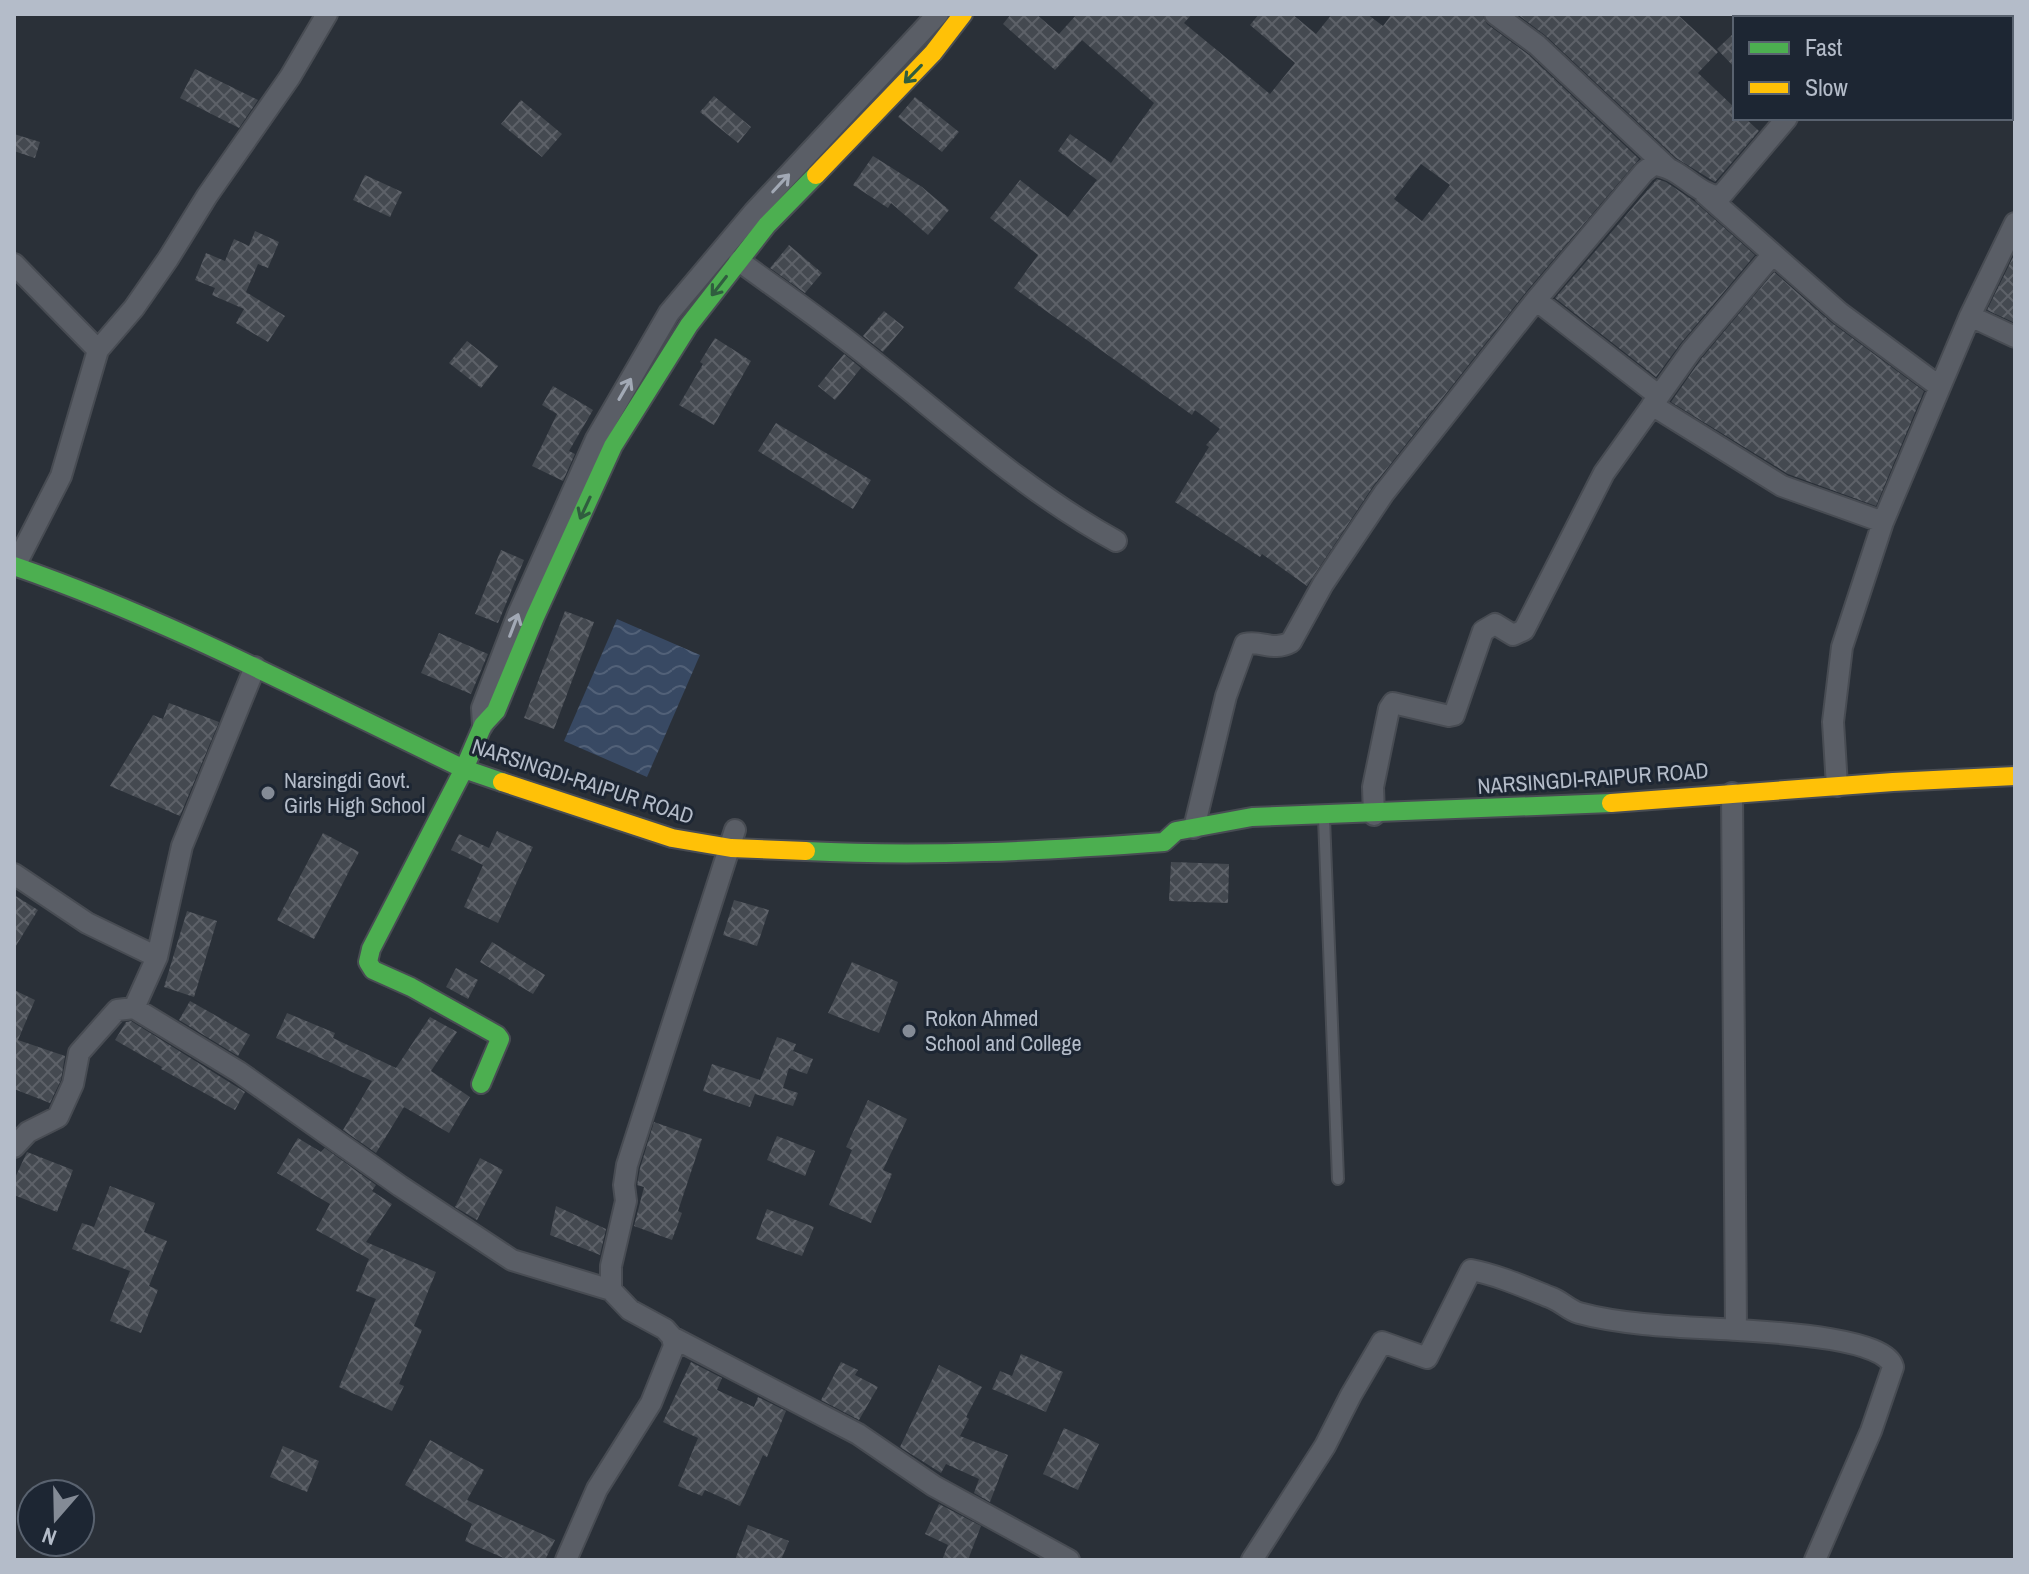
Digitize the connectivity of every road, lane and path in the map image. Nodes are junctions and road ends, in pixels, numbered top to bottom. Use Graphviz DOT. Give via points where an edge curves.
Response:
graph roads {
  1 [pos="327,14"];
  2 [pos="938,14"];
  3 [pos="963,14"];
  4 [pos="1495,14"];
  5 [pos="1785,120"];
  6 [pos="1668,168"];
  7 [pos="1703,192"];
  8 [pos="2015,223"];
  9 [pos="1773,254"];
  10 [pos="739,261"];
  11 [pos="14,264"];
  12 [pos="1536,300"];
  13 [pos="1970,316"];
  14 [pos="2015,337"];
  15 [pos="98,350"];
  16 [pos="1940,387"];
  17 [pos="1656,400"];
  18 [pos="1883,522"];
  19 [pos="1116,541"];
  20 [pos="16,559"];
  21 [pos="79,570"];
  22 [pos="119,587"];
  23 [pos="255,667"];
  24 [pos="355,695"];
  25 [pos="483,725"];
  26 [pos="452,741"];
  27 [pos="468,760"];
  28 [pos="2015,776"];
  29 [pos="1837,786"];
  30 [pos="1732,793"];
  31 [pos="1374,815"];
  32 [pos="1324,816"];
  33 [pos="1185,830"];
  34 [pos="733,839"];
  35 [pos="14,874"];
  36 [pos="157,957"];
  37 [pos="134,1008"];
  38 [pos="481,1084"];
  39 [pos="14,1147"];
  40 [pos="1338,1179"];
  41 [pos="611,1290"];
  42 [pos="1736,1330"];
  43 [pos="672,1337"];
  44 [pos="566,1560"];
  45 [pos="1069,1560"];
  46 [pos="1252,1560"];
  47 [pos="1815,1560"];
  1 -- 15 [label="street" via="134,308"];
  25 -- 2 [label="street, one-way" via="482,708 518,614 596,439 669,313 754,212"];
  3 -- 10 [label="main road, one-way"];
  4 -- 6 [label="street" via="1537,45"];
  5 -- 7 [label="street" via="1724,195"];
  6 -- 7 [label="street"];
  6 -- 12 [label="street" via="1653,165 1644,172"];
  7 -- 9 [label="street"];
  8 -- 13 [label="street"];
  9 -- 16 [label="street" via="1840,313"];
  9 -- 17 [label="street"];
  10 -- 19 [label="street" via="971,442"];
  10 -- 25 [label="main road, one-way" via="689,325 613,446 496,711"];
  11 -- 15 [label="street"];
  12 -- 17 [label="street"];
  12 -- 33 [label="street" via="1355,534 1293,641 1272,647 1245,644"];
  13 -- 14 [label="street"];
  13 -- 16 [label="street"];
  15 -- 20 [label="street" via="61,476"];
  16 -- 18 [label="street"];
  17 -- 18 [label="street" via="1782,486"];
  17 -- 31 [label="street" via="1604,473 1524,630 1513,635 1495,624 1483,631 1454,715 1393,703 1373,787"];
  18 -- 29 [label="street" via="1842,647 1833,722"];
  20 -- 21 [label="main road"];
  20 -- 23 [label="main road, NARSINGDI-RAIPUR ROAD"];
  22 -- 24 [label="main road"];
  23 -- 27 [label="main road, NARSINGDI-RAIPUR ROAD"];
  23 -- 36 [label="street" via="182,846"];
  25 -- 27 [label="main road"];
  26 -- 27 [label="main road, NARSINGDI-RAIPUR ROAD"];
  27 -- 34 [label="main road, NARSINGDI-RAIPUR ROAD" via="672,838"];
  27 -- 38 [label="main road" via="368,962 373,970 497,1035 498,1046"];
  28 -- 29 [label="main road, NARSINGDI-RAIPUR ROAD"];
  29 -- 30 [label="main road, NARSINGDI-RAIPUR ROAD"];
  30 -- 31 [label="main road, NARSINGDI-RAIPUR ROAD"];
  30 -- 42 [label="street"];
  31 -- 32 [label="main road, NARSINGDI-RAIPUR ROAD"];
  32 -- 33 [label="main road, NARSINGDI-RAIPUR ROAD" via="1252,817"];
  32 -- 40 [label="lane"];
  33 -- 34 [label="main road, NARSINGDI-RAIPUR ROAD" via="1164,842 1010,853 887,855"];
  34 -- 41 [label="street" via="627,1165"];
  35 -- 36 [label="street" via="87,923"];
  36 -- 37 [label="street"];
  37 -- 39 [label="street" via="117,1010 79,1053 58,1117 28,1132"];
  37 -- 41 [label="street" via="239,1072 512,1260"];
  41 -- 43 [label="street" via="630,1310"];
  42 -- 46 [label="street" via="1579,1313 1471,1270 1427,1358 1382,1342 1325,1446"];
  42 -- 47 [label="street" via="1865,1346 1892,1360 1871,1431"];
  43 -- 44 [label="street" via="674,1346 651,1403 597,1489"];
  43 -- 45 [label="street" via="858,1434 934,1486"];
}
